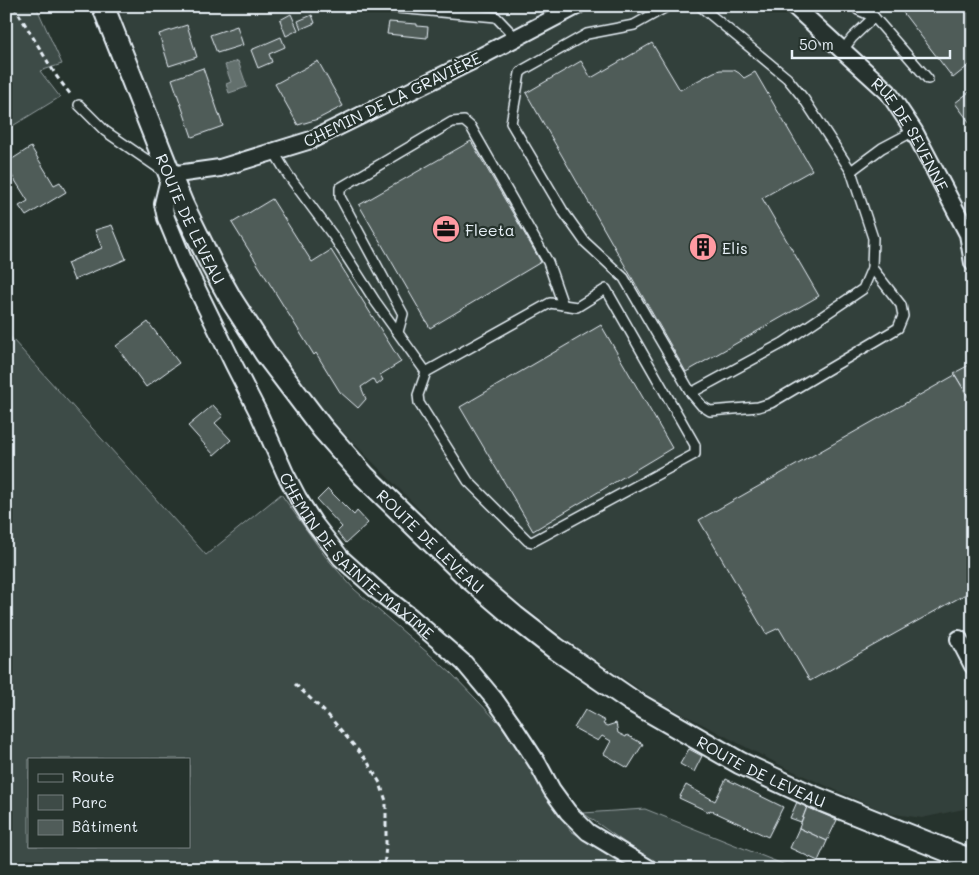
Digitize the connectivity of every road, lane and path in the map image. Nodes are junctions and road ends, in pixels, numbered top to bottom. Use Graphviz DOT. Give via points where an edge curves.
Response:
graph roads {
  1 [pos="14,6"];
  2 [pos="104,6"];
  3 [pos="375,6"];
  4 [pos="576,6"];
  5 [pos="668,6"];
  6 [pos="700,6"];
  7 [pos="794,6"];
  8 [pos="855,6"];
  9 [pos="874,17"];
  10 [pos="516,38"];
  11 [pos="843,50"];
  12 [pos="928,79"];
  13 [pos="79,105"];
  14 [pos="914,131"];
  15 [pos="274,152"];
  16 [pos="852,171"];
  17 [pos="170,175"];
  18 [pos="973,263"];
  19 [pos="872,268"];
  20 [pos="563,305"];
  21 [pos="398,332"];
  22 [pos="426,372"];
  23 [pos="691,393"];
  24 [pos="959,638"];
  25 [pos="973,666"];
  26 [pos="295,684"];
  27 [pos="973,860"];
  28 [pos="384,869"];
  29 [pos="650,869"];
  1 -- 13 [label="path" via="57,77"];
  2 -- 17 [label="street, ROUTE DE LEVEAU"];
  3 -- 10 [label="lane" via="496,17"];
  4 -- 10 [label="street, CHEMIN DE LA GRAVIÈRE"];
  5 -- 23 [label="lane" via="634,25 587,34 520,72 511,123 585,242 624,278"];
  6 -- 16 [label="lane" via="787,78"];
  7 -- 11 [label="street, RUE DE SEVENNE"];
  8 -- 9 [label="lane"];
  9 -- 11 [label="lane"];
  9 -- 12 [label="lane"];
  10 -- 15 [label="street, CHEMIN DE LA GRAVIÈRE" via="311,140"];
  11 -- 14 [label="street, RUE DE SEVENNE" via="888,92"];
  13 -- 17 [label="lane" via="105,131"];
  14 -- 16 [label="lane" via="882,148"];
  14 -- 18 [label="street, RUE DE SEVENNE" via="968,234"];
  15 -- 17 [label="street, CHEMIN DE LA GRAVIÈRE" via="220,168"];
  15 -- 21 [label="lane"];
  16 -- 19 [label="lane" via="874,238"];
  17 -- 27 [label="street, ROUTE DE LEVEAU" via="232,300 266,354 322,428 364,476 515,617 632,701 740,763 811,796"];
  17 -- 29 [label="street, CHEMIN DE SAINTE-MAXIME" via="163,204 185,264 281,464 314,523 341,558 464,663 512,724 568,812 588,832"];
  19 -- 23 [label="lane" via="863,289 783,343"];
  19 -- 23 [label="lane" via="901,305 903,316 898,328 758,407 710,410"];
  20 -- 21 [label="lane" via="548,262 471,128 464,121 452,122 340,188 340,197 403,314"];
  20 -- 22 [label="lane" via="550,303"];
  20 -- 22 [label="lane" via="577,307 606,289 695,445 695,454 532,542 468,481 419,402 418,395"];
  21 -- 22 [label="lane"];
  24 -- 25 [label="street"];
  26 -- 28 [label="path" via="328,715 367,761 380,783 386,802"];
}
